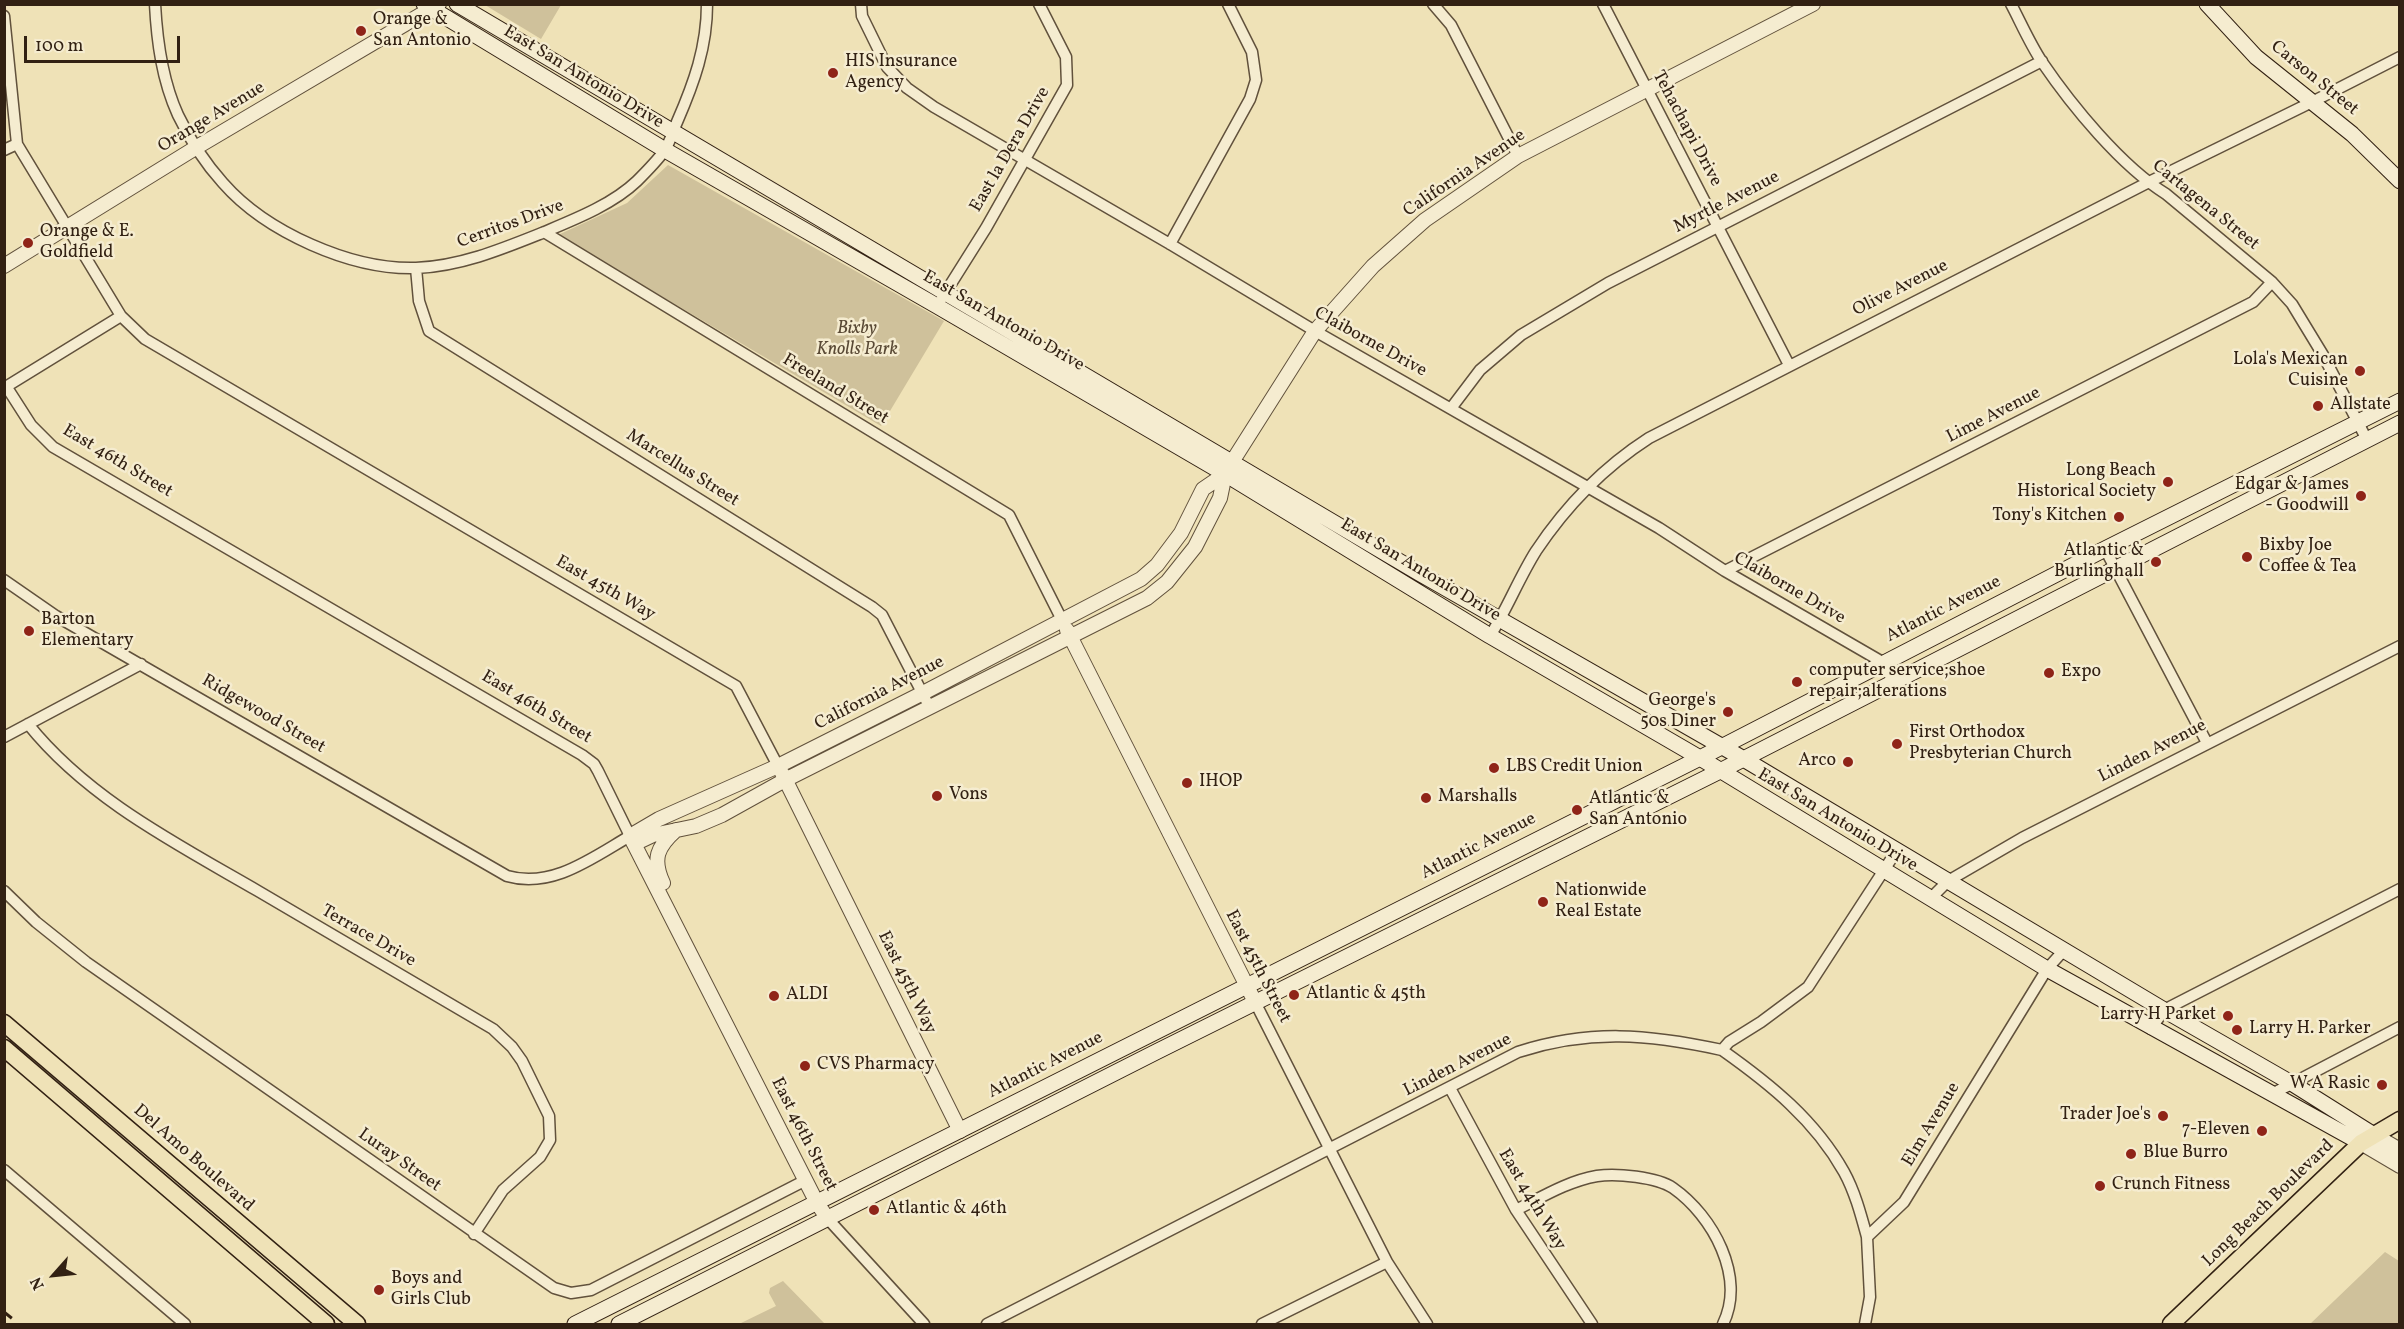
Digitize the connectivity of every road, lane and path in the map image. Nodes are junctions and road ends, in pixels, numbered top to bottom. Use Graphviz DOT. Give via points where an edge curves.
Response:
graph roads {
  1 [pos="155,4"];
  2 [pos="457,4"];
  3 [pos="707,4"];
  4 [pos="861,4"];
  5 [pos="1039,4"];
  6 [pos="1228,4"];
  7 [pos="1433,4"];
  8 [pos="1603,4"];
  9 [pos="1813,4"];
  10 [pos="2011,4"];
  11 [pos="2207,4"];
  12 [pos="431,6"];
  13 [pos="1797,8"];
  14 [pos="4,16"];
  15 [pos="5,29"];
  16 [pos="2400,57"];
  17 [pos="2042,61"];
  18 [pos="1646,89"];
  19 [pos="2312,102"];
  20 [pos="672,133"];
  21 [pos="17,144"];
  22 [pos="197,147"];
  23 [pos="4,150"];
  24 [pos="665,150"];
  25 [pos="1518,156"];
  26 [pos="1025,161"];
  27 [pos="2400,181"];
  28 [pos="2147,183"];
  29 [pos="68,227"];
  30 [pos="1718,227"];
  31 [pos="544,232"];
  32 [pos="1170,244"];
  33 [pos="4,266"];
  34 [pos="416,268"];
  35 [pos="2272,282"];
  36 [pos="941,299"];
  37 [pos="120,315"];
  38 [pos="1315,331"];
  39 [pos="1789,365"];
  40 [pos="5,387"];
  41 [pos="2400,400"];
  42 [pos="1452,407"];
  43 [pos="2357,422"];
  44 [pos="2400,423"];
  45 [pos="2367,440"];
  46 [pos="1228,468"];
  47 [pos="1587,486"];
  48 [pos="2105,549"];
  49 [pos="2116,568"];
  50 [pos="1725,571"];
  51 [pos="4,580"];
  52 [pos="1501,618"];
  53 [pos="1062,620"];
  54 [pos="1490,636"];
  55 [pos="1071,638"];
  56 [pos="2400,646"];
  57 [pos="1884,663"];
  58 [pos="141,664"];
  59 [pos="1893,682"];
  60 [pos="923,693"];
  61 [pos="930,708"];
  62 [pos="28,724"];
  63 [pos="4,737"];
  64 [pos="2207,743"];
  65 [pos="1722,747"];
  66 [pos="1700,758"];
  67 [pos="1742,758"];
  68 [pos="778,766"];
  69 [pos="1719,772"];
  70 [pos="785,780"];
  71 [pos="676,830"];
  72 [pos="632,840"];
  73 [pos="1897,850"];
  74 [pos="1884,872"];
  75 [pos="507,876"];
  76 [pos="1948,881"];
  77 [pos="2400,889"];
  78 [pos="4,891"];
  79 [pos="1930,899"];
  80 [pos="665,902"];
  81 [pos="2065,949"];
  82 [pos="2047,969"];
  83 [pos="1247,987"];
  84 [pos="1255,1002"];
  85 [pos="2164,1010"];
  86 [pos="4,1023"];
  87 [pos="2400,1028"];
  88 [pos="2151,1029"];
  89 [pos="4,1048"];
  90 [pos="1722,1050"];
  91 [pos="2293,1084"];
  92 [pos="1450,1088"];
  93 [pos="2272,1094"];
  94 [pos="2400,1120"];
  95 [pos="960,1131"];
  96 [pos="2367,1139"];
  97 [pos="1329,1150"];
  98 [pos="2400,1150"];
  99 [pos="2400,1166"];
  100 [pos="4,1170"];
  101 [pos="806,1180"];
  102 [pos="817,1203"];
  103 [pos="1516,1209"];
  104 [pos="828,1219"];
  105 [pos="474,1234"];
  106 [pos="1867,1237"];
  107 [pos="1387,1262"];
  108 [pos="337,1307"];
  109 [pos="185,1324"];
  110 [pos="324,1324"];
  111 [pos="357,1324"];
  112 [pos="575,1324"];
  113 [pos="619,1324"];
  114 [pos="924,1324"];
  115 [pos="987,1324"];
  116 [pos="1262,1324"];
  117 [pos="1427,1324"];
  118 [pos="1592,1324"];
  119 [pos="1723,1324"];
  120 [pos="1864,1324"];
  121 [pos="2171,1324"];
  1 -- 22 [label="street, Cerritos Drive" via="166,82 178,115"];
  2 -- 20 [label="main road, East San Antonio Drive"];
  3 -- 20 [label="street, Cerritos Drive" via="697,74"];
  4 -- 26 [label="street, Claiborne Drive" via="862,16 887,67 908,88"];
  5 -- 26 [label="street, East la Dera Drive" via="1066,57 1067,85"];
  6 -- 32 [label="street" via="1252,52 1256,80 1250,99"];
  7 -- 25 [label="street" via="1451,25"];
  8 -- 18 [label="street, Tehachapi Drive"];
  9 -- 13 [label="street, California Avenue"];
  10 -- 17 [label="street, Cartagena Street"];
  11 -- 19 [label="main road, Carson Street" via="2256,57"];
  12 -- 22 [label="street, Orange Avenue"];
  12 -- 24 [label="main road, East San Antonio Drive"];
  13 -- 18 [label="street, California Avenue"];
  14 -- 15 [label="street"];
  15 -- 21 [label="street"];
  16 -- 19 [label="street, Olive Avenue"];
  17 -- 28 [label="street, Cartagena Street" via="2091,125"];
  17 -- 30 [label="street, Myrtle Avenue"];
  18 -- 25 [label="street, California Avenue"];
  18 -- 30 [label="street, Tehachapi Drive"];
  19 -- 27 [label="main road, Carson Street"];
  19 -- 28 [label="street, Olive Avenue"];
  20 -- 24 [label="street, Cerritos Drive"];
  20 -- 36 [label="main road, East San Antonio Drive"];
  21 -- 23 [label="street"];
  21 -- 29 [label="street, East 45th Way"];
  22 -- 29 [label="street, Orange Avenue"];
  22 -- 34 [label="street, Cerritos Drive" via="223,184 302,241 371,264"];
  24 -- 31 [label="street, Cerritos Drive" via="636,182 576,220"];
  24 -- 36 [label="main road, East San Antonio Drive"];
  25 -- 38 [label="street, California Avenue" via="1416,228 1373,266"];
  26 -- 32 [label="street, Claiborne Drive"];
  26 -- 36 [label="street, East la Dera Drive"];
  28 -- 35 [label="street, Cartagena Street" via="2166,194"];
  28 -- 39 [label="street, Olive Avenue"];
  29 -- 33 [label="street, Orange Avenue"];
  29 -- 37 [label="street, East 45th Way"];
  30 -- 39 [label="street, Tehachapi Drive"];
  30 -- 42 [label="street, Myrtle Avenue" via="1608,283 1521,335 1480,370"];
  31 -- 34 [label="street, Cerritos Drive" via="495,252"];
  31 -- 53 [label="street, Freeland Street" via="1009,515"];
  32 -- 38 [label="street, Claiborne Drive"];
  34 -- 60 [label="street, Marcellus Street" via="419,302 429,331 872,606 888,624"];
  35 -- 43 [label="street, Cartagena Street" via="2292,304 2323,355"];
  35 -- 50 [label="street, Lime Avenue" via="2253,302"];
  36 -- 46 [label="main road, East San Antonio Drive"];
  37 -- 40 [label="street"];
  37 -- 68 [label="street, East 45th Way" via="145,339 183,362 736,686"];
  38 -- 42 [label="street, Claiborne Drive"];
  38 -- 46 [label="street, California Avenue"];
  39 -- 47 [label="street, Olive Avenue" via="1649,438"];
  40 -- 72 [label="street, East 46th Street" via="31,425 53,447 582,755 598,771"];
  41 -- 43 [label="main road, Atlantic Avenue"];
  42 -- 47 [label="street, Claiborne Drive"];
  43 -- 45 [label="street, Cartagena Street"];
  43 -- 48 [label="main road, Atlantic Avenue"];
  44 -- 45 [label="main road, Atlantic Avenue"];
  45 -- 49 [label="main road, Atlantic Avenue"];
  46 -- 52 [label="main road, East San Antonio Drive"];
  46 -- 53 [label="street, California Avenue" via="1203,489 1181,533 1141,579"];
  46 -- 54 [label="main road, East San Antonio Drive"];
  46 -- 55 [label="street, California Avenue" via="1220,498 1195,547 1167,582 1147,598"];
  47 -- 50 [label="street, Claiborne Drive"];
  47 -- 52 [label="street, Olive Avenue" via="1536,552"];
  48 -- 49 [label="street"];
  48 -- 57 [label="main road, Atlantic Avenue"];
  49 -- 59 [label="main road, Atlantic Avenue"];
  49 -- 64 [label="street"];
  50 -- 57 [label="street, Claiborne Drive"];
  51 -- 58 [label="street, Ridgewood Street" via="56,616"];
  52 -- 54 [label="street, Olive Avenue"];
  52 -- 65 [label="main road, East San Antonio Drive"];
  53 -- 55 [label="street, East 45th Street"];
  53 -- 60 [label="street, California Avenue"];
  54 -- 66 [label="main road, East San Antonio Drive"];
  55 -- 61 [label="street, California Avenue"];
  55 -- 83 [label="street, East 45th Street"];
  56 -- 64 [label="street, Linden Avenue"];
  57 -- 59 [label="street"];
  57 -- 65 [label="main road, Atlantic Avenue"];
  58 -- 62 [label="street"];
  58 -- 75 [label="street, Ridgewood Street"];
  59 -- 67 [label="main road, Atlantic Avenue"];
  60 -- 61 [label="street, Marcellus Street"];
  60 -- 68 [label="street, California Avenue"];
  61 -- 70 [label="street, California Avenue"];
  62 -- 63 [label="street"];
  62 -- 105 [label="street, Terrace Drive" via="94,790 170,840 493,1029 512,1047 549,1116 550,1140 540,1157 503,1190"];
  64 -- 76 [label="street, Linden Avenue" via="2022,838"];
  65 -- 66 [label="main road, Atlantic Avenue"];
  65 -- 67 [label="main road, East San Antonio Drive"];
  66 -- 69 [label="main road, East San Antonio Drive"];
  66 -- 83 [label="main road, Atlantic Avenue"];
  67 -- 69 [label="main road, Atlantic Avenue"];
  67 -- 73 [label="main road, East San Antonio Drive"];
  68 -- 70 [label="street, East 45th Way"];
  68 -- 72 [label="street, California Avenue" via="659,819"];
  69 -- 74 [label="main road, East San Antonio Drive"];
  69 -- 84 [label="main road, Atlantic Avenue"];
  70 -- 71 [label="street, California Avenue" via="722,815"];
  70 -- 95 [label="street, East 45th Way"];
  71 -- 72 [label="street, California Avenue"];
  71 -- 80 [label="street" via="656,859 666,891"];
  72 -- 75 [label="street, California Avenue" via="551,878 522,880"];
  72 -- 80 [label="street, East 46th Street"];
  73 -- 74 [label="street"];
  73 -- 76 [label="main road, East San Antonio Drive"];
  74 -- 79 [label="main road, East San Antonio Drive"];
  74 -- 90 [label="street" via="1808,987"];
  76 -- 79 [label="street, Linden Avenue"];
  76 -- 81 [label="main road, East San Antonio Drive"];
  77 -- 85 [label="street"];
  78 -- 105 [label="street, Luray Street" via="86,962"];
  79 -- 82 [label="main road, East San Antonio Drive"];
  80 -- 101 [label="street, East 46th Street"];
  81 -- 82 [label="street, Elm Avenue"];
  81 -- 85 [label="main road, East San Antonio Drive"];
  82 -- 88 [label="main road, East San Antonio Drive"];
  82 -- 106 [label="street, Elm Avenue" via="1904,1202"];
  83 -- 84 [label="street, East 45th Street"];
  83 -- 95 [label="main road, Atlantic Avenue"];
  84 -- 97 [label="street, East 45th Street"];
  84 -- 104 [label="main road, Atlantic Avenue"];
  85 -- 88 [label="street"];
  85 -- 91 [label="main road, East San Antonio Drive"];
  86 -- 108 [label="main road, Del Amo Boulevard"];
  87 -- 91 [label="street"];
  88 -- 93 [label="main road, East San Antonio Drive"];
  89 -- 110 [label="main road"];
  90 -- 92 [label="street, Linden Avenue" via="1650,1036 1590,1036 1551,1041 1518,1052"];
  90 -- 106 [label="street" via="1770,1084 1817,1132 1844,1173"];
  91 -- 93 [label="street"];
  91 -- 96 [label="main road, East San Antonio Drive"];
  92 -- 97 [label="street, Linden Avenue"];
  92 -- 103 [label="street, East 44th Way"];
  93 -- 96 [label="main road, East San Antonio Drive"];
  94 -- 96 [label="main road, Long Beach Boulevard"];
  95 -- 102 [label="main road, Atlantic Avenue"];
  96 -- 98 [label="street, East San Antonio Drive"];
  96 -- 99 [label="street, East San Antonio Drive"];
  96 -- 121 [label="main road, Long Beach Boulevard"];
  97 -- 107 [label="street, East 45th Street"];
  97 -- 115 [label="street, Linden Avenue"];
  100 -- 109 [label="street"];
  101 -- 102 [label="street, East 46th Street"];
  101 -- 105 [label="street, Luray Street" via="591,1290 577,1293 554,1288"];
  102 -- 104 [label="street, East 46th Street"];
  102 -- 112 [label="main road, Atlantic Avenue"];
  103 -- 118 [label="street, East 44th Way"];
  103 -- 119 [label="street" via="1569,1184 1598,1176 1648,1179 1672,1187 1706,1219 1725,1253 1731,1292"];
  104 -- 113 [label="main road, Atlantic Avenue"];
  104 -- 114 [label="street, East 46th Street"];
  106 -- 120 [label="street" via="1870,1297"];
  107 -- 116 [label="street"];
  107 -- 117 [label="street, East 45th Street"];
  108 -- 110 [label="street"];
  108 -- 111 [label="main road, Del Amo Boulevard"];
}
